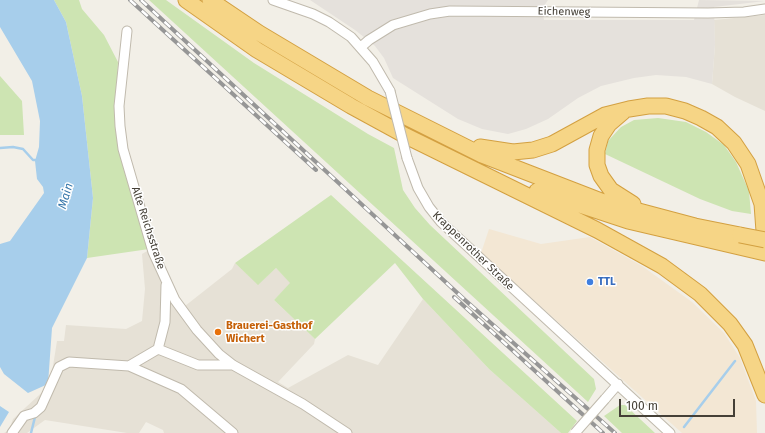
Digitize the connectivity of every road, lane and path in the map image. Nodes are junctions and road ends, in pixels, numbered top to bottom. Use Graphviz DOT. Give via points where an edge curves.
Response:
graph roads {
  1 [pos="186,0"];
  2 [pos="210,0"];
  3 [pos="272,0"];
  4 [pos="765,9"];
  5 [pos="127,31"];
  6 [pos="361,47"];
  7 [pos="629,109"];
  8 [pos="436,132"];
  9 [pos="468,166"];
  10 [pos="657,216"];
  11 [pos="765,240"];
  12 [pos="741,242"];
  13 [pos="765,245"];
  14 [pos="765,253"];
  15 [pos="166,283"];
  16 [pos="158,349"];
  17 [pos="233,365"];
  18 [pos="129,366"];
  19 [pos="618,384"];
  20 [pos="765,395"];
  21 [pos="12,433"];
  22 [pos="233,433"];
  23 [pos="347,433"];
  24 [pos="575,433"];
  25 [pos="670,433"];
  1 -- 9 [label="highway" via="304,80 406,136"];
  2 -- 8 [label="highway" via="258,33 331,77"];
  3 -- 6 [label="street, Krappenrother Straße" via="329,22"];
  4 -- 6 [label="street, Eichenweg" via="708,13 450,11 410,18 393,25"];
  5 -- 15 [label="street, Alte Reichsstraße" via="119,106 121,134 153,252"];
  6 -- 19 [label="street, Krappenrother Straße, bridge" via="374,62 390,91 407,158 418,188 429,207 441,222"];
  7 -- 8 [label="highway" via="605,115 552,144 533,150 512,152 485,149"];
  7 -- 10 [label="highway" via="609,124 601,136 597,150 597,165 604,182 611,190"];
  7 -- 13 [label="highway" via="666,106 685,111 717,128 734,143 748,164 758,190"];
  8 -- 10 [label="highway" via="533,176 601,201"];
  9 -- 12 [label="highway" via="628,221"];
  9 -- 20 [label="highway" via="635,250 700,294 726,319 745,345"];
  10 -- 12 [label="highway"];
  11 -- 12 [label="highway, bridge"];
  12 -- 14 [label="highway"];
  15 -- 16 [label="street" via="165,322"];
  15 -- 17 [label="street, Alte Reichsstraße" via="183,312 206,341"];
  16 -- 17 [label="street" via="198,364"];
  16 -- 18 [label="street"];
  17 -- 23 [label="street, Alte Reichsstraße" via="303,404"];
  18 -- 21 [label="street" via="69,362 64,364 59,367 41,407 24,416"];
  18 -- 22 [label="street" via="180,389"];
  19 -- 24 [label="street, bridge"];
  19 -- 25 [label="street, Krappenrother Straße"];
}
